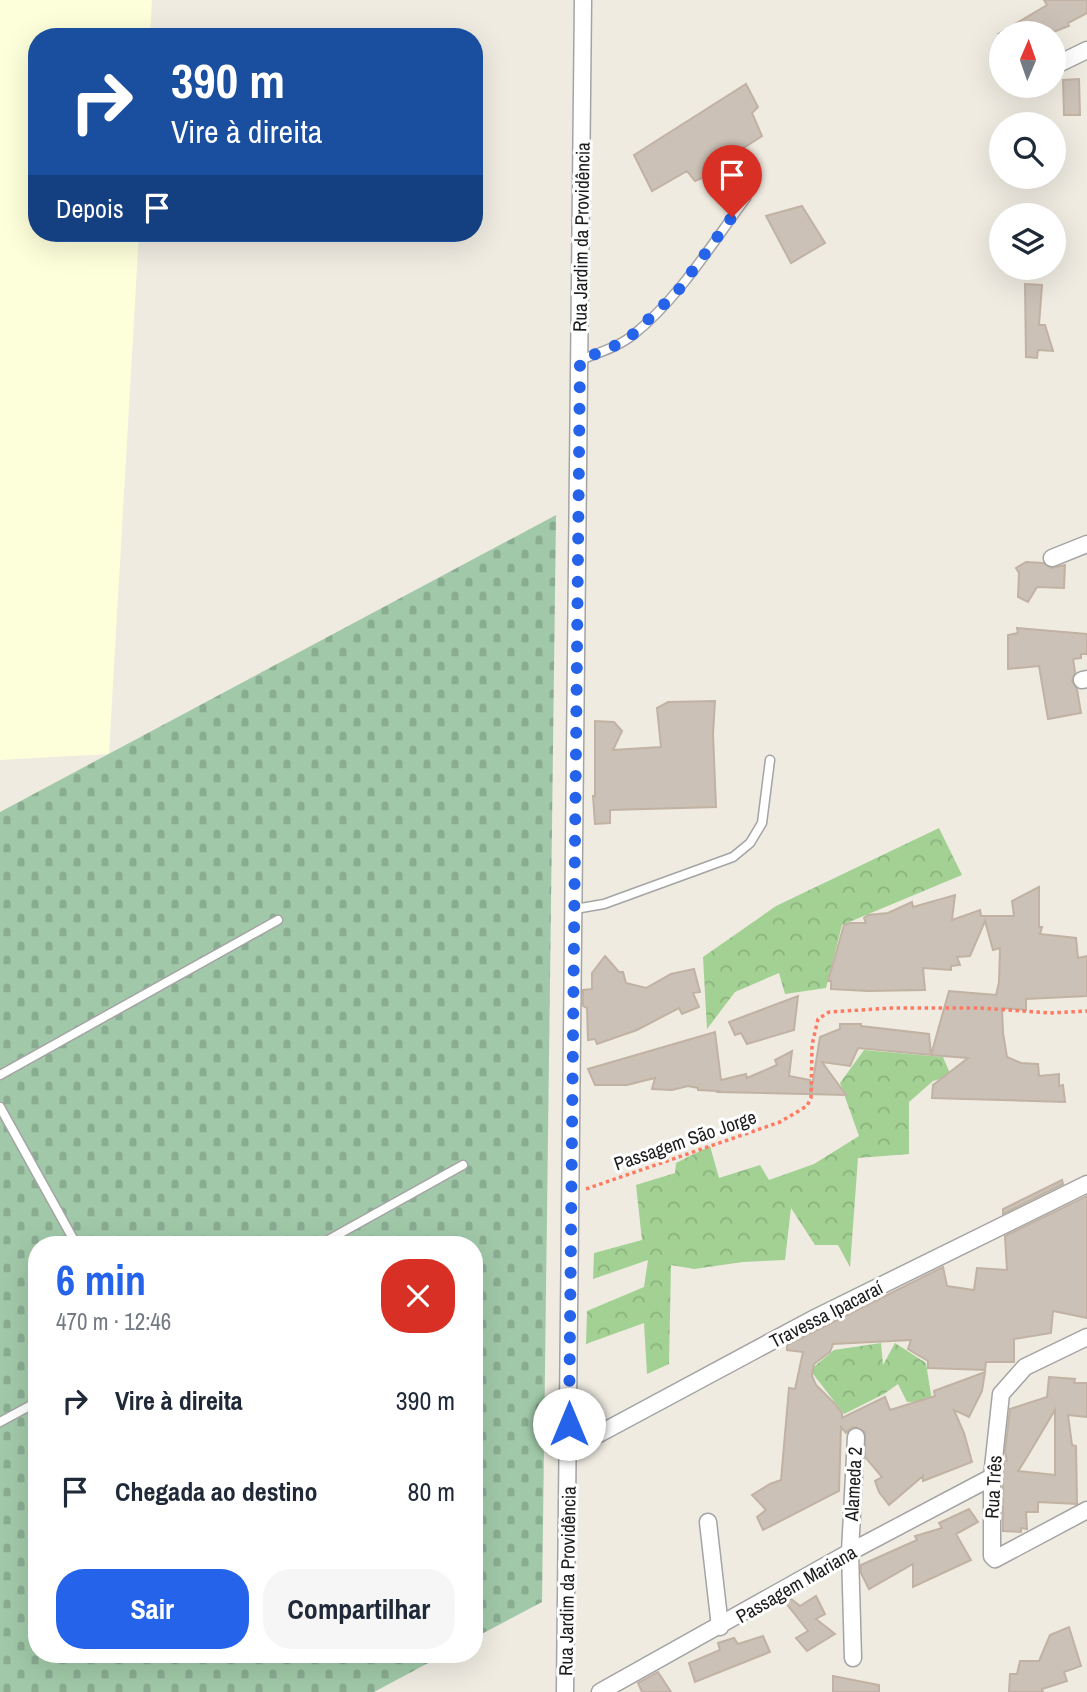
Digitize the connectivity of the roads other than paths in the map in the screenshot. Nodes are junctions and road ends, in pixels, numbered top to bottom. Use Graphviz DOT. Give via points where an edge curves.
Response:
graph roads {
  1 [pos="583,0"];
  2 [pos="1087,50"];
  3 [pos="1066,60"];
  4 [pos="746,198"];
  5 [pos="580,360"];
  6 [pos="1087,544"];
  7 [pos="1052,558"];
  8 [pos="770,760"];
  9 [pos="575,909"];
  10 [pos="278,920"];
  11 [pos="0,1075"];
  12 [pos="0,1107"];
  13 [pos="463,1165"];
  14 [pos="1087,1184"];
  15 [pos="72,1236"];
  16 [pos="335,1236"];
  17 [pos="1087,1337"];
  18 [pos="28,1407"];
  19 [pos="0,1422"];
  20 [pos="856,1437"];
  21 [pos="569,1450"];
  22 [pos="992,1476"];
  23 [pos="1087,1510"];
  24 [pos="708,1522"];
  25 [pos="850,1552"];
  26 [pos="720,1627"];
  27 [pos="853,1658"];
  28 [pos="565,1692"];
  29 [pos="600,1692"];
  1 -- 5 [label="street, Rua Jardim da Providência"];
  2 -- 3 [label="street"];
  4 -- 5 [label="lane" via="668,301 632,335"];
  5 -- 9 [label="street, Rua Jardim da Providência"];
  6 -- 7 [label="street"];
  8 -- 9 [label="lane" via="762,823 750,843 733,857 604,904"];
  9 -- 21 [label="street, Rua Jardim da Providência"];
  10 -- 11 [label="lane"];
  12 -- 15 [label="lane"];
  13 -- 16 [label="lane"];
  14 -- 21 [label="street, Travessa Ipacaraí" via="813,1319"];
  17 -- 22 [label="street, Rua Três" via="1024,1367 1001,1394"];
  18 -- 19 [label="lane"];
  20 -- 25 [label="street, Alameda 2"];
  21 -- 28 [label="street, Rua Jardim da Providência"];
  22 -- 23 [label="street, Rua Três" via="995,1559"];
  22 -- 25 [label="street, Passagem Mariana"];
  24 -- 26 [label="street"];
  25 -- 26 [label="street, Passagem Mariana"];
  25 -- 27 [label="street, Alameda 2"];
  26 -- 29 [label="street, Passagem Mariana"];
}
